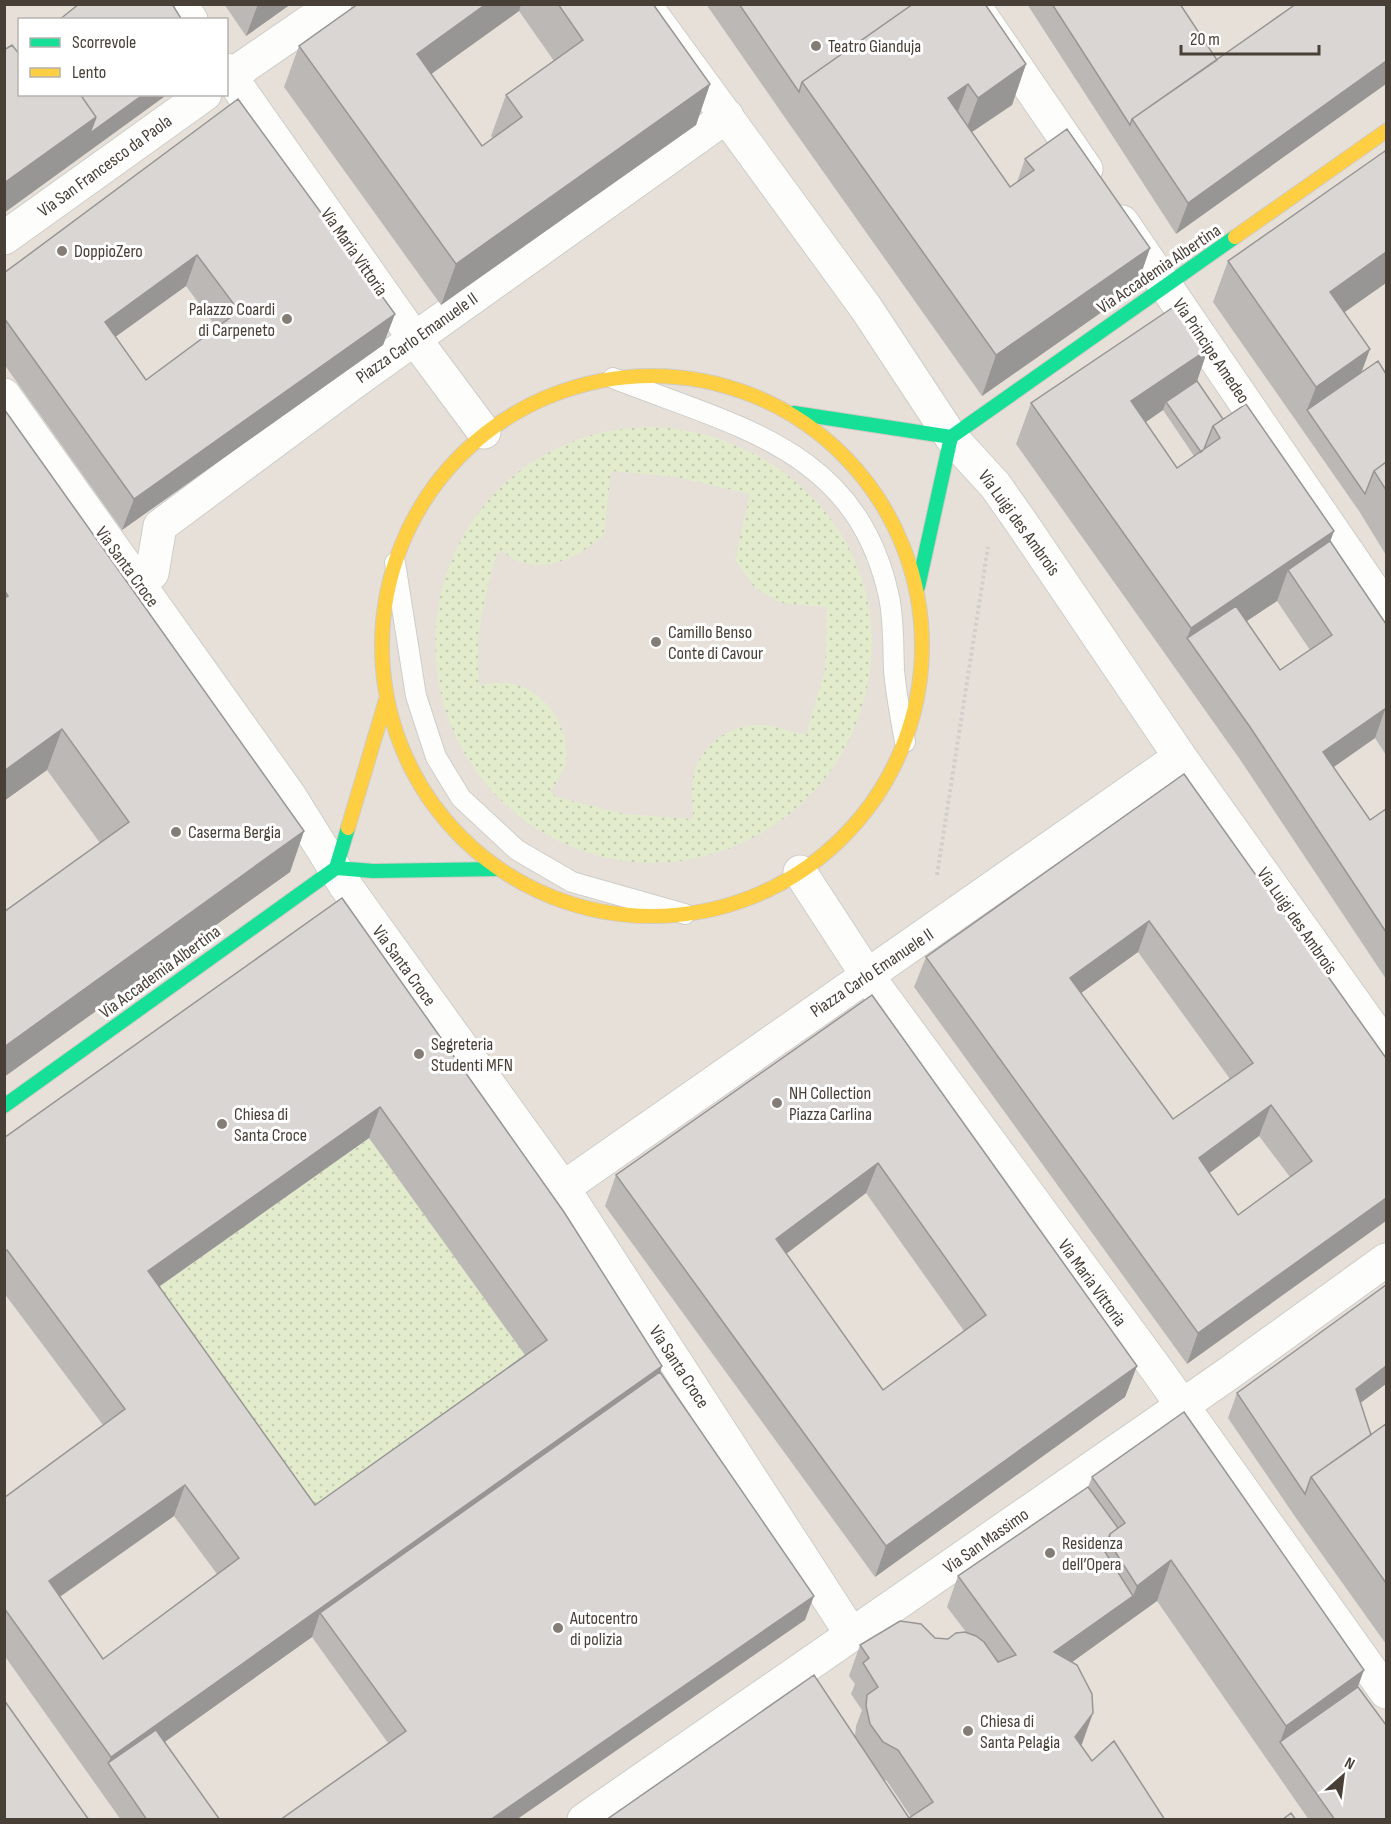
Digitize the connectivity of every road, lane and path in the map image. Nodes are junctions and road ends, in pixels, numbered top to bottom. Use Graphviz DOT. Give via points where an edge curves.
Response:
graph roads {
  1 [pos="181,4"];
  2 [pos="335,4"];
  3 [pos="644,4"];
  4 [pos="973,4"];
  5 [pos="190,18"];
  6 [pos="228,76"];
  7 [pos="228,88"];
  8 [pos="200,96"];
  9 [pos="727,116"];
  10 [pos="1386,131"];
  11 [pos="4,238"];
  12 [pos="1167,283"];
  13 [pos="414,338"];
  14 [pos="612,378"];
  15 [pos="4,395"];
  16 [pos="786,411"];
  17 [pos="484,432"];
  18 [pos="951,436"];
  19 [pos="1022,522"];
  20 [pos="395,563"];
  21 [pos="138,582"];
  22 [pos="917,592"];
  23 [pos="1386,609"];
  24 [pos="386,698"];
  25 [pos="905,742"];
  26 [pos="1180,757"];
  27 [pos="336,868"];
  28 [pos="499,869"];
  29 [pos="800,872"];
  30 [pos="685,914"];
  31 [pos="931,932"];
  32 [pos="867,975"];
  33 [pos="1386,1047"];
  34 [pos="4,1106"];
  35 [pos="563,1188"];
  36 [pos="1386,1260"];
  37 [pos="1181,1404"];
  38 [pos="852,1635"];
  39 [pos="1386,1692"];
  40 [pos="584,1820"];
  1 -- 5 [label="street"];
  2 -- 6 [label="street, Via San Francesco da Paola"];
  3 -- 9 [label="street, Via Luigi des Ambrois"];
  4 -- 12 [label="street, Via Principe Amedeo"];
  7 -- 13 [label="street, Via Maria Vittoria"];
  8 -- 11 [label="street, Via San Francesco da Paola"];
  9 -- 13 [label="street, Piazza Carlo Emanuele II"];
  9 -- 18 [label="street, Via Luigi des Ambrois" via="866,308"];
  10 -- 12 [label="street, Via Accademia Albertina"];
  12 -- 18 [label="street, Via Accademia Albertina"];
  12 -- 23 [label="street, Via Principe Amedeo"];
  13 -- 17 [label="street, Via Maria Vittoria"];
  13 -- 21 [label="street, Piazza Carlo Emanuele II" via="160,526 152,573"];
  14 -- 16 [label="street" via="687,378 729,387"];
  14 -- 17 [label="street" via="558,392"];
  14 -- 25 [label="lane" via="788,449 818,472 857,513 877,554 890,599 894,673"];
  15 -- 21 [label="street, Via Santa Croce"];
  16 -- 18 [label="street"];
  16 -- 22 [label="street" via="837,449 868,482 903,545"];
  17 -- 20 [label="street" via="449,465 426,496"];
  18 -- 19 [label="street, Via Luigi des Ambrois"];
  18 -- 22 [label="street"];
  19 -- 26 [label="street, Via Luigi des Ambrois"];
  19 -- 31 [label="path" via="988,547"];
  20 -- 24 [label="street" via="382,620"];
  20 -- 30 [label="lane" via="416,696 436,757 461,798 517,850 572,882"];
  21 -- 27 [label="street, Via Santa Croce"];
  22 -- 25 [label="street" via="922,669"];
  24 -- 27 [label="street"];
  24 -- 28 [label="street" via="397,740 425,792 443,818"];
  25 -- 29 [label="street" via="868,809 844,836"];
  26 -- 31 [label="street, Piazza Carlo Emanuele II"];
  26 -- 33 [label="street, Via Luigi des Ambrois"];
  27 -- 28 [label="street"];
  27 -- 34 [label="street, Via Accademia Albertina"];
  27 -- 35 [label="street, Via Santa Croce"];
  28 -- 30 [label="street" via="572,904 648,916"];
  29 -- 30 [label="street" via="752,897"];
  29 -- 32 [label="street, Via Maria Vittoria"];
  31 -- 32 [label="street, Piazza Carlo Emanuele II"];
  32 -- 35 [label="street, Piazza Carlo Emanuele II"];
  32 -- 37 [label="street, Via Maria Vittoria"];
  35 -- 38 [label="street, Via Santa Croce"];
  36 -- 37 [label="street, Via San Massimo"];
  37 -- 38 [label="street, Via San Massimo"];
  37 -- 39 [label="street, Via Maria Vittoria"];
  38 -- 40 [label="street, Via San Massimo"];
}
